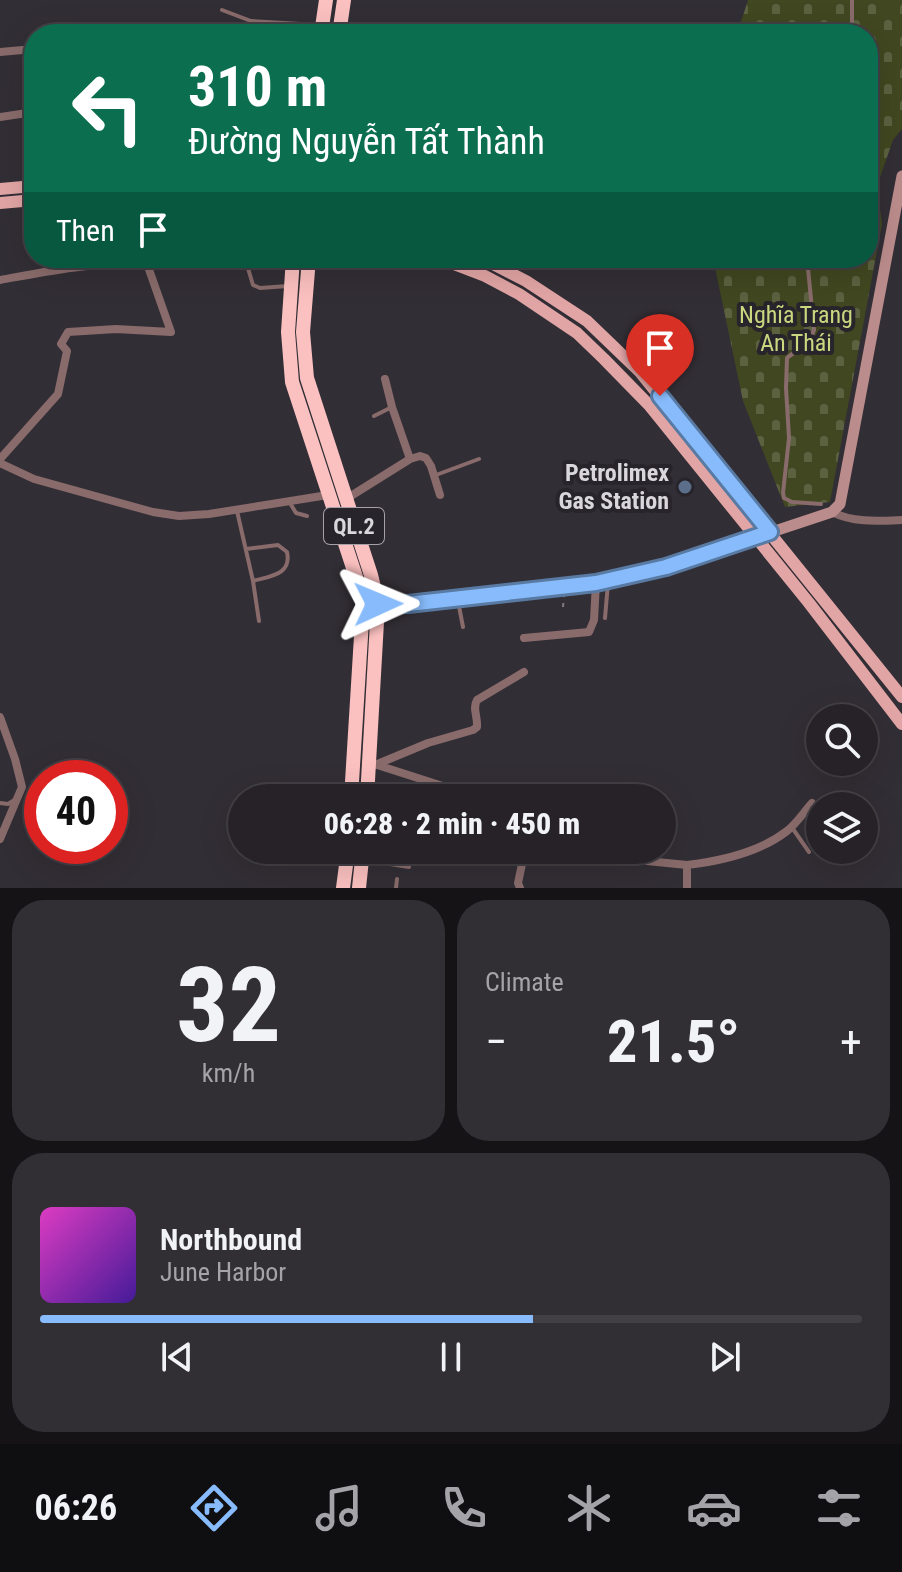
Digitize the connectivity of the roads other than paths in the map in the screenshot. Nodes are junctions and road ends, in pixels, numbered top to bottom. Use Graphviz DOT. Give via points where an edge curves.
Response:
graph roads {
  1 [pos="326,0"];
  2 [pos="344,0"];
  3 [pos="852,0"];
  4 [pos="222,10"];
  5 [pos="278,24"];
  6 [pos="323,24"];
  7 [pos="340,24"];
  8 [pos="852,24"];
  9 [pos="24,50"];
  10 [pos="0,52"];
  11 [pos="24,113"];
  12 [pos="0,117"];
  13 [pos="902,176"];
  14 [pos="24,187"];
  15 [pos="0,189"];
  16 [pos="24,201"];
  17 [pos="0,203"];
  18 [pos="74,268"];
  19 [pos="149,268"];
  20 [pos="248,268"];
  21 [pos="292,268"];
  22 [pos="308,268"];
  23 [pos="464,268"];
  24 [pos="500,268"];
  25 [pos="808,268"];
  26 [pos="0,280"];
  27 [pos="291,286"];
  28 [pos="385,379"];
  29 [pos="392,407"];
  30 [pos="374,416"];
  31 [pos="410,459"];
  32 [pos="479,459"];
  33 [pos="0,461"];
  34 [pos="713,462"];
  35 [pos="702,471"];
  36 [pos="434,476"];
  37 [pos="328,495"];
  38 [pos="440,495"];
  39 [pos="345,500"];
  40 [pos="289,501"];
  41 [pos="821,504"];
  42 [pos="236,509"];
  43 [pos="832,512"];
  44 [pos="307,516"];
  45 [pos="902,520"];
  46 [pos="770,532"];
  47 [pos="755,537"];
  48 [pos="246,549"];
  49 [pos="253,581"];
  50 [pos="602,582"];
  51 [pos="458,599"];
  52 [pos="370,604"];
  53 [pos="605,618"];
  54 [pos="259,621"];
  55 [pos="463,627"];
  56 [pos="524,638"];
  57 [pos="524,672"];
  58 [pos="902,697"];
  59 [pos="0,717"];
  60 [pos="902,724"];
  61 [pos="372,764"];
  62 [pos="352,784"];
  63 [pos="369,784"];
  64 [pos="436,784"];
  65 [pos="19,797"];
  66 [pos="0,803"];
  67 [pos="806,810"];
  68 [pos="791,827"];
  69 [pos="0,839"];
  70 [pos="806,848"];
  71 [pos="346,864"];
  72 [pos="362,864"];
  73 [pos="398,864"];
  74 [pos="522,864"];
  75 [pos="676,864"];
  76 [pos="687,865"];
  77 [pos="409,867"];
  78 [pos="397,879"];
  79 [pos="343,888"];
  80 [pos="359,888"];
  81 [pos="396,888"];
  82 [pos="520,888"];
  83 [pos="687,888"];
  1 -- 6 [label="highway"];
  2 -- 7 [label="highway"];
  3 -- 8 [label="lane"];
  4 -- 5 [label="lane"];
  9 -- 10 [label="street"];
  11 -- 12 [label="street"];
  13 -- 43 [label="street" via="840,504"];
  14 -- 15 [label="main road"];
  16 -- 17 [label="main road"];
  18 -- 26 [label="street"];
  19 -- 33 [label="street" via="171,332 68,332 61,344 67,351 58,394"];
  20 -- 27 [label="lane" via="253,285 260,288"];
  21 -- 27 [label="highway, QL.2"];
  22 -- 39 [label="highway, QL.2" via="303,332 307,378"];
  23 -- 35 [label="main road" via="519,294 577,333 649,405"];
  24 -- 34 [label="main road" via="587,321 640,372"];
  25 -- 41 [label="lane" via="814,330 787,358 789,438 783,493 792,502"];
  27 -- 37 [label="highway, QL.2" via="292,382"];
  28 -- 29 [label="street"];
  29 -- 30 [label="lane"];
  29 -- 31 [label="street"];
  31 -- 36 [label="street" via="426,458"];
  31 -- 39 [label="street"];
  32 -- 36 [label="lane"];
  33 -- 42 [label="street" via="34,479 153,512 179,516"];
  34 -- 35 [label="main road"];
  34 -- 46 [label="main road"];
  35 -- 47 [label="main road"];
  36 -- 38 [label="street"];
  37 -- 40 [label="street"];
  37 -- 52 [label="highway, QL.2"];
  39 -- 52 [label="highway, QL.2" via="371,575"];
  40 -- 42 [label="street"];
  40 -- 44 [label="lane" via="296,513"];
  42 -- 48 [label="lane"];
  43 -- 45 [label="street" via="853,520"];
  43 -- 46 [label="street"];
  46 -- 47 [label="street"];
  46 -- 58 [label="main road"];
  47 -- 50 [label="street"];
  47 -- 60 [label="main road"];
  48 -- 49 [label="lane"];
  48 -- 49 [label="lane" via="278,545 287,552 286,568 279,574"];
  49 -- 54 [label="lane"];
  50 -- 51 [label="street"];
  50 -- 53 [label="lane"];
  50 -- 56 [label="street" via="589,632"];
  51 -- 52 [label="street"];
  51 -- 55 [label="lane"];
  52 -- 61 [label="highway, QL.2"];
  52 -- 62 [label="highway, QL.2"];
  57 -- 61 [label="street" via="477,700 473,730"];
  59 -- 65 [label="street" via="22,787"];
  61 -- 63 [label="highway, QL.2"];
  61 -- 64 [label="street"];
  65 -- 66 [label="lane"];
  65 -- 69 [label="street"];
  67 -- 68 [label="street"];
  68 -- 70 [label="lane"];
  68 -- 76 [label="street" via="717,862"];
  71 -- 79 [label="highway"];
  72 -- 80 [label="highway"];
  73 -- 77 [label="lane"];
  74 -- 82 [label="street"];
  75 -- 76 [label="street"];
  76 -- 83 [label="street"];
  78 -- 81 [label="lane"];
}
